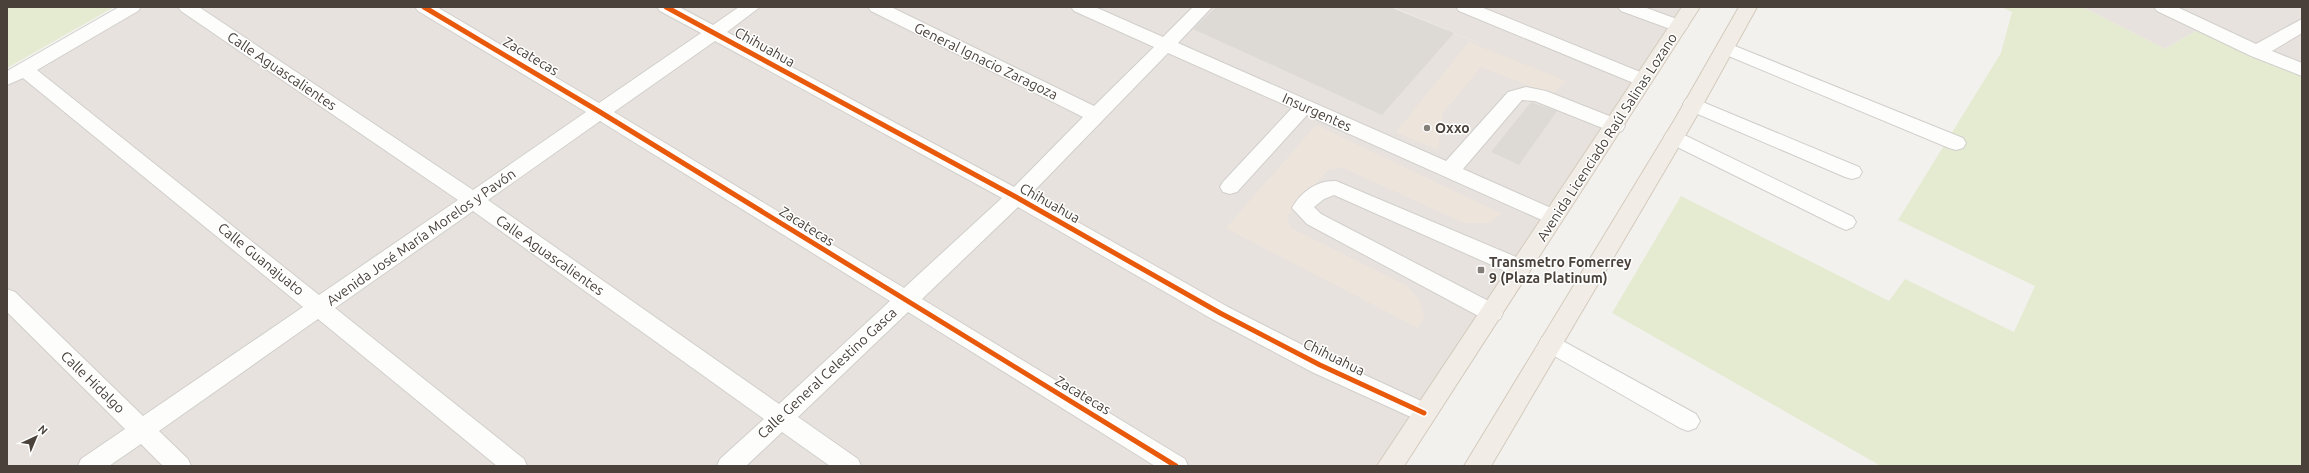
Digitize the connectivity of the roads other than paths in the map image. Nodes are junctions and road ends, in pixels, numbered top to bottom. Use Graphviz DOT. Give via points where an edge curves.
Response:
graph roads {
  1 [pos="132,7"];
  2 [pos="187,7"];
  3 [pos="424,7"];
  4 [pos="666,7"];
  5 [pos="751,7"];
  6 [pos="878,7"];
  7 [pos="1080,7"];
  8 [pos="1203,7"];
  9 [pos="1464,7"];
  10 [pos="1627,7"];
  11 [pos="1691,7"];
  12 [pos="1748,7"];
  13 [pos="2163,7"];
  14 [pos="2302,25"];
  15 [pos="1679,26"];
  16 [pos="714,33"];
  17 [pos="1166,46"];
  18 [pos="1725,48"];
  19 [pos="2257,52"];
  20 [pos="24,69"];
  21 [pos="2302,70"];
  22 [pos="7,79"];
  23 [pos="1643,80"];
  24 [pos="1693,104"];
  25 [pos="1304,107"];
  26 [pos="600,112"];
  27 [pos="1095,115"];
  28 [pos="1615,126"];
  29 [pos="1674,137"];
  30 [pos="1956,143"];
  31 [pos="1450,170"];
  32 [pos="1852,172"];
  33 [pos="1230,187"];
  34 [pos="1016,197"];
  35 [pos="474,201"];
  36 [pos="1554,217"];
  37 [pos="1846,222"];
  38 [pos="1520,268"];
  39 [pos="7,298"];
  40 [pos="905,301"];
  41 [pos="321,307"];
  42 [pos="1492,313"];
  43 [pos="1550,343"];
  44 [pos="1424,413"];
  45 [pos="780,418"];
  46 [pos="1688,421"];
  47 [pos="142,430"];
  48 [pos="90,466"];
  49 [pos="179,466"];
  50 [pos="516,466"];
  51 [pos="729,466"];
  52 [pos="849,466"];
  53 [pos="1176,466"];
  54 [pos="1390,466"];
  55 [pos="1477,466"];
  1 -- 20 [label="street"];
  2 -- 35 [label="street, Calle Aguascalientes"];
  3 -- 26 [label="street, Zacatecas"];
  4 -- 16 [label="street, Chihuahua"];
  5 -- 16 [label="street, Avenida José María Morelos y Pavón"];
  6 -- 27 [label="street, General Ignacio Zaragoza"];
  7 -- 17 [label="street, Insurgentes"];
  8 -- 17 [label="street, Calle General Celestino Gasca"];
  9 -- 23 [label="street"];
  10 -- 15 [label="street"];
  11 -- 15 [label="main road, Avenida Licenciado Raúl Salinas Lozano"];
  12 -- 18 [label="main road"];
  13 -- 19 [label="street"];
  14 -- 19 [label="street"];
  15 -- 23 [label="main road, Avenida Licenciado Raúl Salinas Lozano"];
  16 -- 26 [label="street, Avenida José María Morelos y Pavón"];
  16 -- 34 [label="street, Chihuahua"];
  17 -- 25 [label="street, Insurgentes"];
  17 -- 27 [label="street, Calle General Celestino Gasca"];
  18 -- 24 [label="main road"];
  18 -- 30 [label="street"];
  19 -- 21 [label="street"];
  20 -- 22 [label="street"];
  20 -- 41 [label="street, Calle Guanajuato"];
  23 -- 28 [label="main road, Avenida Licenciado Raúl Salinas Lozano"];
  24 -- 29 [label="main road"];
  24 -- 32 [label="street"];
  25 -- 31 [label="street, Insurgentes"];
  25 -- 33 [label="street"];
  26 -- 35 [label="street, Avenida José María Morelos y Pavón"];
  26 -- 40 [label="street, Zacatecas"];
  27 -- 34 [label="street, Calle General Celestino Gasca"];
  28 -- 31 [label="street" via="1539,95 1526,93 1515,96"];
  28 -- 36 [label="main road, Avenida Licenciado Raúl Salinas Lozano"];
  29 -- 37 [label="street"];
  29 -- 43 [label="main road"];
  31 -- 36 [label="street, Insurgentes"];
  34 -- 40 [label="street, Calle General Celestino Gasca"];
  34 -- 44 [label="street, Chihuahua" via="1220,313 1320,365"];
  35 -- 41 [label="street, Avenida José María Morelos y Pavón"];
  35 -- 45 [label="street, Calle Aguascalientes"];
  36 -- 38 [label="main road, Avenida Licenciado Raúl Salinas Lozano"];
  38 -- 42 [label="main road, Avenida Licenciado Raúl Salinas Lozano"];
  38 -- 42 [label="street" via="1336,188 1321,191 1302,208 1314,219"];
  39 -- 47 [label="street, Calle Hidalgo"];
  40 -- 45 [label="street, Calle General Celestino Gasca"];
  40 -- 53 [label="street, Zacatecas"];
  41 -- 47 [label="street, Avenida José María Morelos y Pavón"];
  41 -- 50 [label="street, Calle Guanajuato"];
  42 -- 44 [label="main road, Avenida Licenciado Raúl Salinas Lozano"];
  43 -- 46 [label="street"];
  43 -- 55 [label="main road"];
  44 -- 54 [label="main road, Avenida Licenciado Raúl Salinas Lozano"];
  45 -- 51 [label="street, Calle General Celestino Gasca"];
  45 -- 52 [label="street, Calle Aguascalientes"];
  47 -- 48 [label="street, Avenida José María Morelos y Pavón"];
  47 -- 49 [label="street, Calle Hidalgo"];
}
